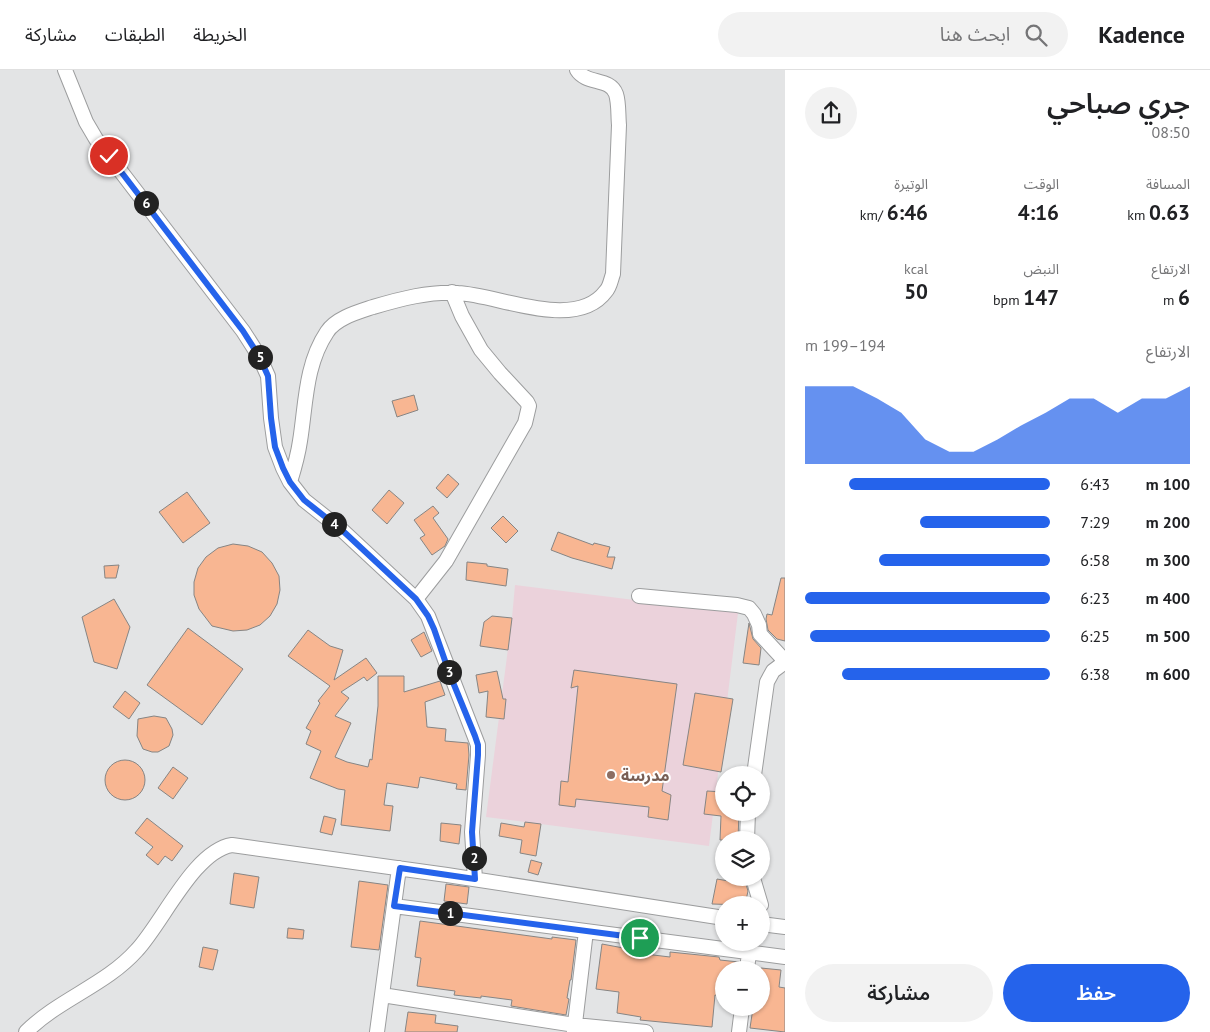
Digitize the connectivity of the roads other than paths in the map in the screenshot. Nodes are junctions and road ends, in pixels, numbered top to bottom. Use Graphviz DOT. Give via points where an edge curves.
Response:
graph roads {
  1 [pos="65,70"];
  2 [pos="577,70"];
  3 [pos="452,292"];
  4 [pos="290,482"];
  5 [pos="639,596"];
  6 [pos="416,599"];
  7 [pos="785,661"];
  8 [pos="755,766"];
  9 [pos="400,868"];
  10 [pos="475,879"];
  11 [pos="394,906"];
  12 [pos="715,917"];
  13 [pos="770,925"];
  14 [pos="785,927"];
  15 [pos="586,931"];
  16 [pos="749,952"];
  17 [pos="785,957"];
  18 [pos="748,961"];
  19 [pos="382,996"];
  20 [pos="741,1016"];
  21 [pos="574,1028"];
  22 [pos="26,1032"];
  23 [pos="378,1032"];
  24 [pos="646,1032"];
  25 [pos="739,1032"];
  1 -- 4 [label="street" via="96,139 259,356 269,381 275,447"];
  2 -- 3 [label="street" via="583,77 611,86 616,93 619,125 613,274 607,290 585,308 568,311 517,306"];
  3 -- 4 [label="street" via="392,302 352,315 328,330 309,374 300,440"];
  3 -- 6 [label="street" via="481,350 529,406 525,423 446,561"];
  4 -- 6 [label="street" via="304,500 343,531"];
  5 -- 7 [label="street" via="749,608 764,640"];
  6 -- 10 [label="street" via="434,629 478,745 472,832"];
  7 -- 8 [label="street" via="773,671 767,682"];
  9 -- 10 [label="street"];
  9 -- 11 [label="street"];
  9 -- 22 [label="street" via="239,845 220,848 199,865 129,959"];
  10 -- 12 [label="street"];
  11 -- 15 [label="street"];
  11 -- 19 [label="street"];
  13 -- 14 [label="street"];
  15 -- 16 [label="street"];
  15 -- 21 [label="street"];
  16 -- 17 [label="street"];
  16 -- 18 [label="street"];
  19 -- 21 [label="street"];
  19 -- 23 [label="street"];
  20 -- 25 [label="street"];
  21 -- 24 [label="street"];
}
